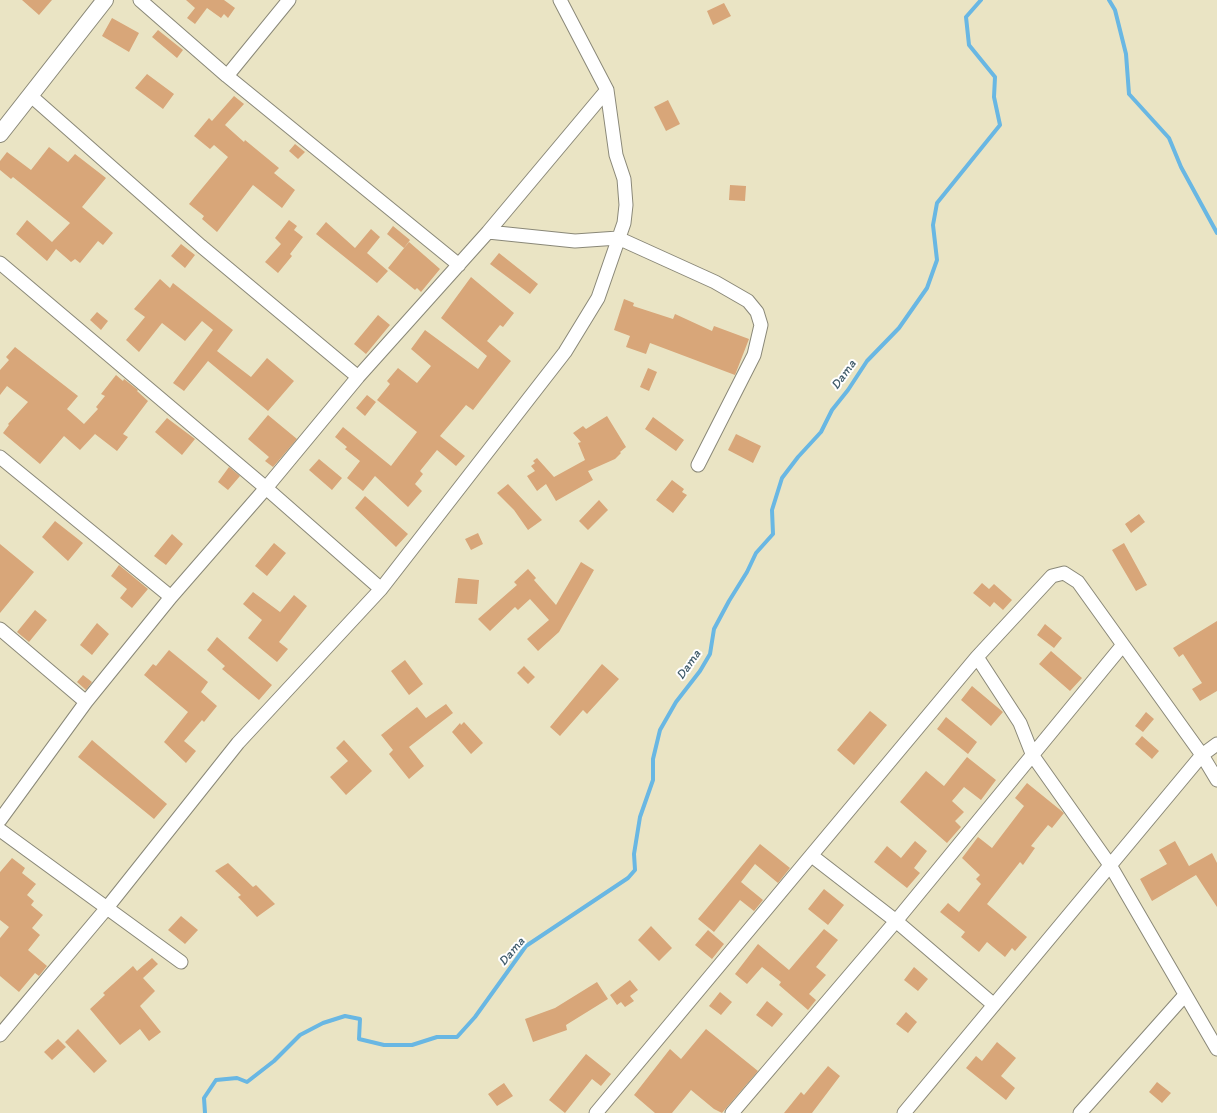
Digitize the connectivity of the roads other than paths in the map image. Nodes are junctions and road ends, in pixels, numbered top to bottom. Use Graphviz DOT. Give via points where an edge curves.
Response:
graph roads {
  1 [pos="105,0"];
  2 [pos="140,0"];
  3 [pos="289,0"];
  4 [pos="560,0"];
  5 [pos="227,76"];
  6 [pos="607,90"];
  7 [pos="31,96"];
  8 [pos="0,134"];
  9 [pos="488,232"];
  10 [pos="618,238"];
  11 [pos="0,263"];
  12 [pos="459,265"];
  13 [pos="358,376"];
  14 [pos="0,457"];
  15 [pos="698,465"];
  16 [pos="266,488"];
  17 [pos="381,590"];
  18 [pos="171,597"];
  19 [pos="0,629"];
  20 [pos="1122,646"];
  21 [pos="977,657"];
  22 [pos="86,702"];
  23 [pos="1217,744"];
  24 [pos="1202,755"];
  25 [pos="1034,756"];
  26 [pos="1217,780"];
  27 [pos="0,820"];
  28 [pos="0,830"];
  29 [pos="812,856"];
  30 [pos="1110,865"];
  31 [pos="106,909"];
  32 [pos="896,921"];
  33 [pos="181,962"];
  34 [pos="1185,995"];
  35 [pos="994,1005"];
  36 [pos="0,1035"];
  37 [pos="1217,1049"];
  38 [pos="596,1113"];
  39 [pos="732,1113"];
  40 [pos="904,1113"];
  41 [pos="1080,1113"];
  1 -- 7 [label="street"];
  2 -- 5 [label="street"];
  3 -- 5 [label="street"];
  4 -- 6 [label="street"];
  5 -- 12 [label="street"];
  6 -- 9 [label="street"];
  6 -- 10 [label="street" via="616,155 624,180 626,205 624,223"];
  7 -- 8 [label="street"];
  7 -- 13 [label="street" via="201,246"];
  9 -- 10 [label="street" via="575,241"];
  9 -- 12 [label="street"];
  10 -- 15 [label="street" via="715,282 748,301 757,312 761,325 754,355"];
  10 -- 17 [label="street" via="598,298 565,352"];
  11 -- 16 [label="street"];
  12 -- 13 [label="street"];
  13 -- 16 [label="street"];
  14 -- 18 [label="street"];
  16 -- 17 [label="street"];
  16 -- 18 [label="street"];
  17 -- 31 [label="street" via="238,743"];
  18 -- 22 [label="street"];
  19 -- 22 [label="street"];
  20 -- 21 [label="street" via="1078,582 1064,573 1052,576"];
  20 -- 24 [label="street"];
  20 -- 25 [label="street"];
  21 -- 25 [label="street" via="1020,723"];
  21 -- 29 [label="street"];
  22 -- 27 [label="street"];
  23 -- 24 [label="street"];
  24 -- 26 [label="street"];
  24 -- 30 [label="street"];
  25 -- 30 [label="street"];
  25 -- 32 [label="street"];
  28 -- 31 [label="street"];
  29 -- 32 [label="street"];
  29 -- 38 [label="street"];
  30 -- 34 [label="street"];
  30 -- 35 [label="street"];
  31 -- 33 [label="street"];
  31 -- 36 [label="street"];
  32 -- 35 [label="street"];
  32 -- 39 [label="street"];
  34 -- 37 [label="street"];
  34 -- 41 [label="street"];
  35 -- 40 [label="street"];
}
